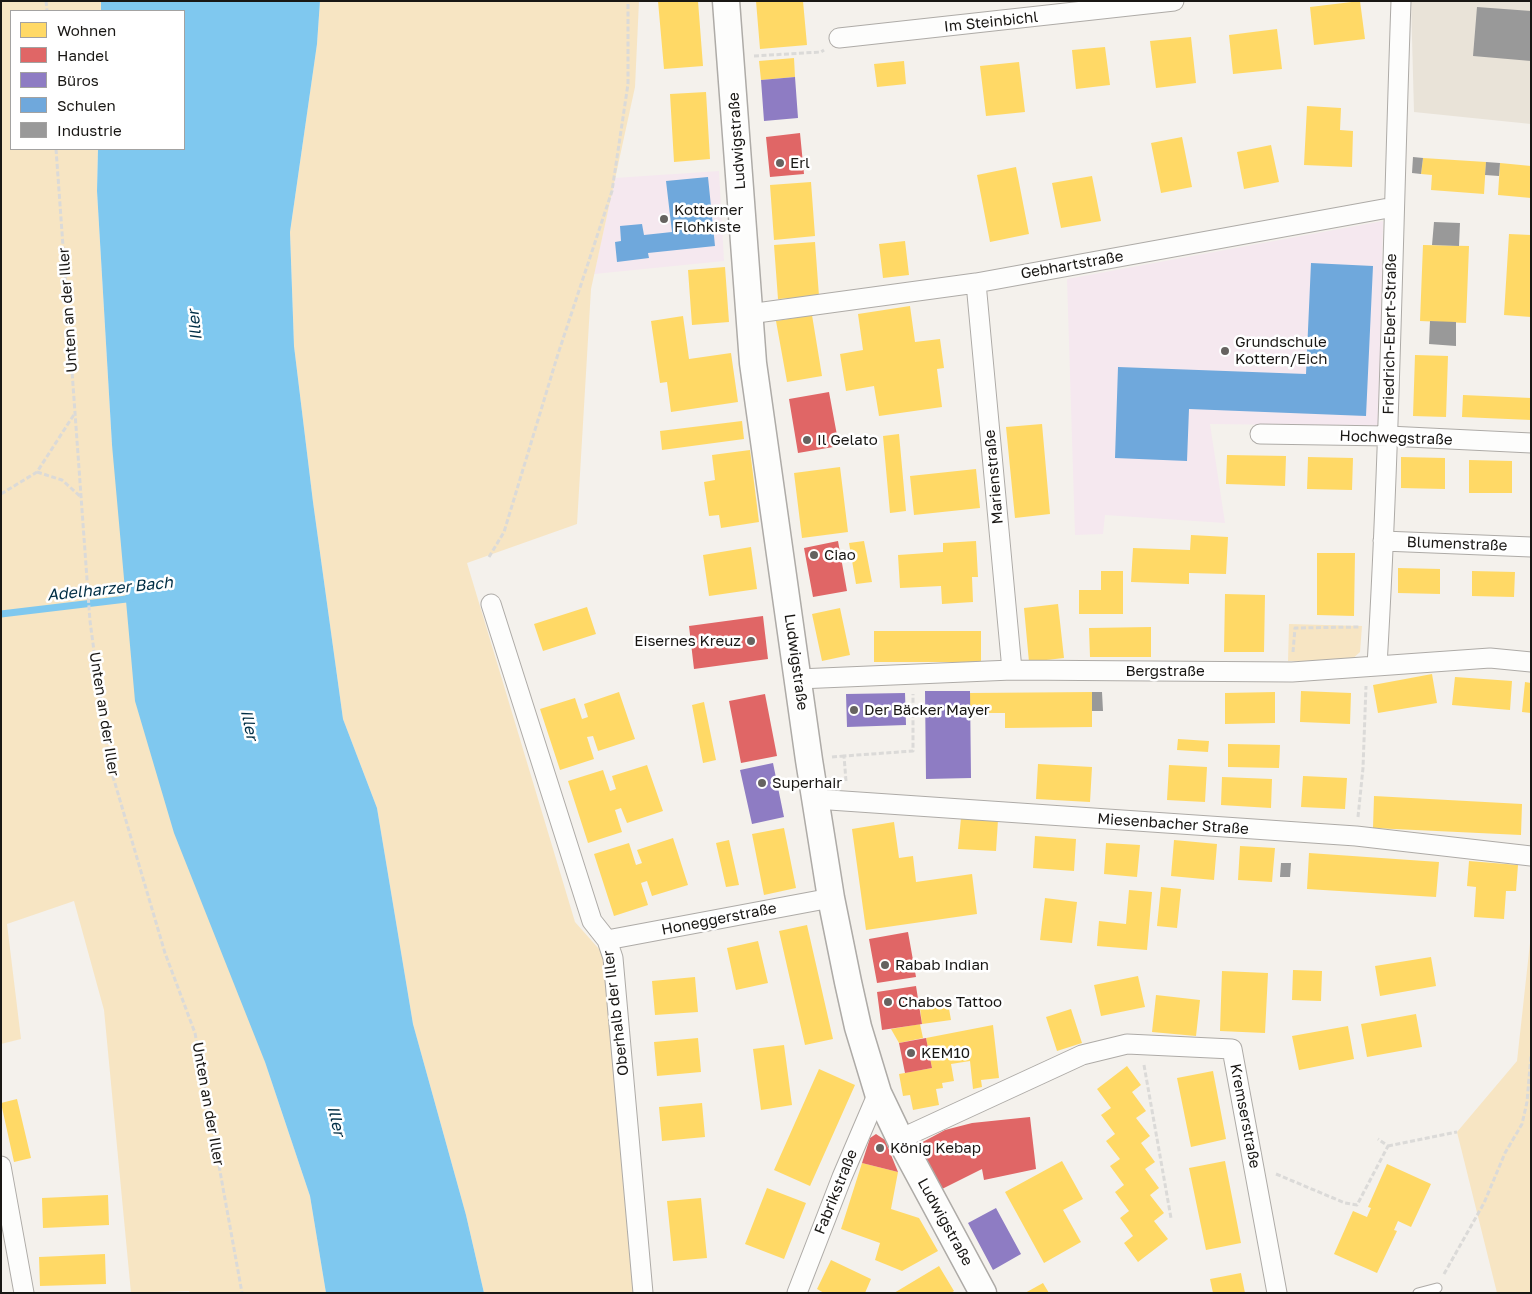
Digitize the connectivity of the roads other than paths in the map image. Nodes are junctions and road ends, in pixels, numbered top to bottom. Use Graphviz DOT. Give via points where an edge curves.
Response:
graph roads {
  1 [pos="726,1"];
  2 [pos="1174,1"];
  3 [pos="1401,1"];
  4 [pos="839,38"];
  5 [pos="1394,207"];
  6 [pos="976,283"];
  7 [pos="749,314"];
  8 [pos="1260,434"];
  9 [pos="1388,436"];
  10 [pos="1531,443"];
  11 [pos="1383,541"];
  12 [pos="1531,547"];
  13 [pos="491,604"];
  14 [pos="1531,662"];
  15 [pos="1372,667"];
  16 [pos="1012,670"];
  17 [pos="798,679"];
  18 [pos="816,799"];
  19 [pos="1531,856"];
  20 [pos="831,898"];
  21 [pos="607,940"];
  22 [pos="878,1093"];
  23 [pos="900,1139"];
  24 [pos="1,1166"];
  25 [pos="1437,1288"];
  26 [pos="24,1293"];
  27 [pos="643,1293"];
  28 [pos="797,1293"];
  29 [pos="984,1293"];
  30 [pos="1276,1293"];
  31 [pos="1418,1293"];
  1 -- 7 [label="street, Ludwigstraße"];
  2 -- 4 [label="street, Im Steinbichl"];
  3 -- 5 [label="street, Friedrich-Ebert-Straße"];
  5 -- 6 [label="street, Gebhartstraße"];
  5 -- 9 [label="street, Friedrich-Ebert-Straße"];
  6 -- 7 [label="street, Gebhartstraße"];
  6 -- 16 [label="street, Marienstraße"];
  7 -- 17 [label="street, Ludwigstraße"];
  8 -- 9 [label="street, Hochwegstraße"];
  9 -- 10 [label="street, Hochwegstraße"];
  9 -- 11 [label="street, Friedrich-Ebert-Straße"];
  11 -- 12 [label="street, Blumenstraße"];
  11 -- 15 [label="street, Friedrich-Ebert-Straße" via="1379,627"];
  13 -- 21 [label="street, Oberhalb der Iller" via="592,921"];
  14 -- 15 [label="street, Bergstraße" via="1490,658"];
  15 -- 16 [label="street, Bergstraße" via="1292,672"];
  16 -- 17 [label="street, Bergstraße"];
  17 -- 18 [label="street, Ludwigstraße"];
  18 -- 19 [label="street, Miesenbacher Straße" via="1356,836"];
  18 -- 20 [label="street, Ludwigstraße"];
  20 -- 21 [label="street, Honeggerstraße"];
  20 -- 22 [label="street, Ludwigstraße" via="858,1028"];
  21 -- 27 [label="street, Oberhalb der Iller" via="613,958"];
  22 -- 23 [label="street, Ludwigstraße"];
  22 -- 28 [label="street, Fabrikstraße"];
  23 -- 29 [label="street, Ludwigstraße"];
  23 -- 30 [label="street, Kremserstraße" via="1082,1055 1127,1044 1232,1050"];
  24 -- 26 [label="street"];
  25 -- 31 [label="lane"];
}
